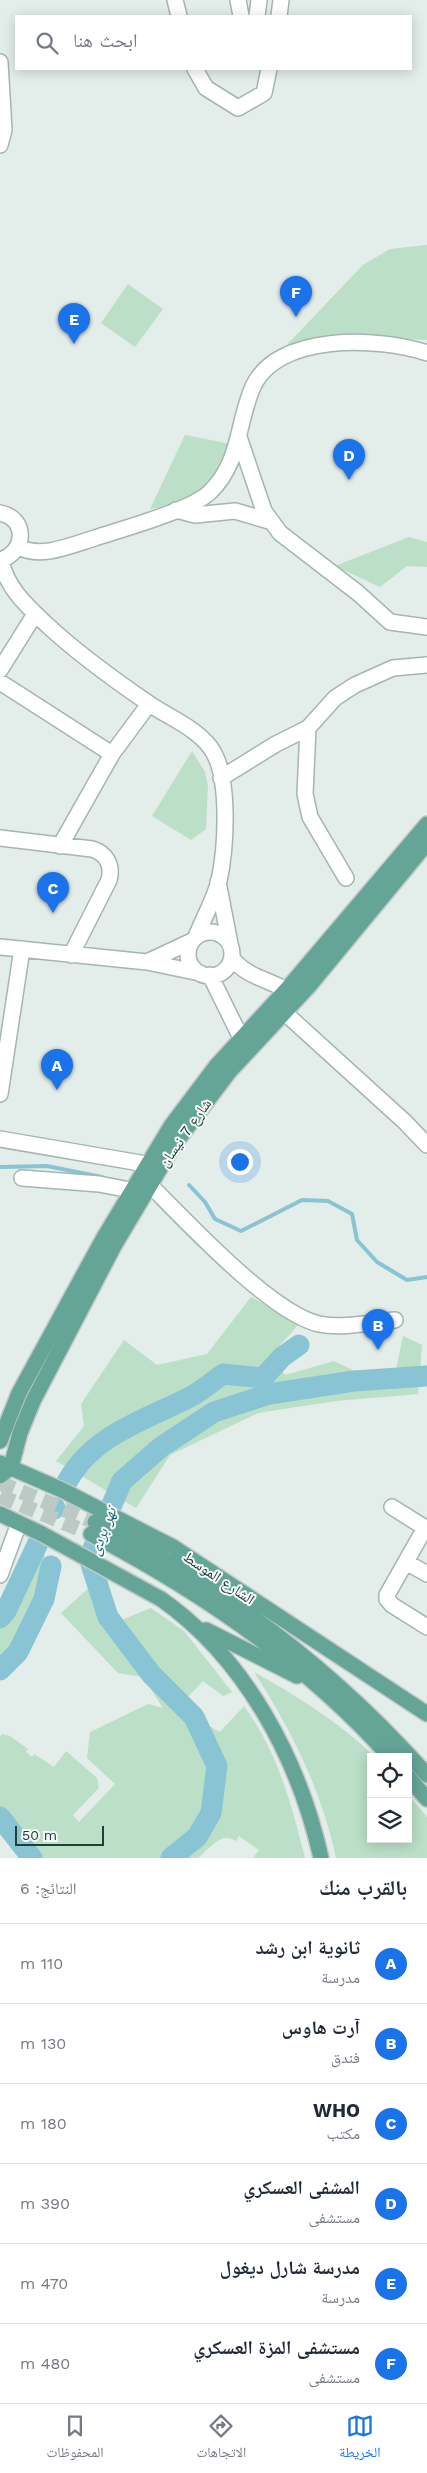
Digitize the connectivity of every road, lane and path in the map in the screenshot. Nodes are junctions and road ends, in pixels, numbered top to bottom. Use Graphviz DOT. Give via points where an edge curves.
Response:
graph roads {
  1 [pos="175,0"];
  2 [pos="238,0"];
  3 [pos="259,0"];
  4 [pos="281,0"];
  5 [pos="179,15"];
  6 [pos="241,15"];
  7 [pos="257,15"];
  8 [pos="279,15"];
  9 [pos="0,62"];
  10 [pos="196,70"];
  11 [pos="269,70"];
  12 [pos="2,137"];
  13 [pos="427,353"];
  14 [pos="239,437"];
  15 [pos="176,510"];
  16 [pos="0,513"];
  17 [pos="269,521"];
  18 [pos="19,547"];
  19 [pos="0,560"];
  20 [pos="35,614"];
  21 [pos="427,627"];
  22 [pos="427,665"];
  23 [pos="0,670"];
  24 [pos="0,682"];
  25 [pos="149,704"];
  26 [pos="308,728"];
  27 [pos="112,754"];
  28 [pos="221,778"];
  29 [pos="427,824"];
  30 [pos="0,838"];
  31 [pos="427,843"];
  32 [pos="60,846"];
  33 [pos="346,878"];
  34 [pos="218,882"];
  35 [pos="194,939"];
  36 [pos="0,947"];
  37 [pos="22,949"];
  38 [pos="231,951"];
  39 [pos="71,955"];
  40 [pos="147,962"];
  41 [pos="205,974"];
  42 [pos="292,993"];
  43 [pos="284,1013"];
  44 [pos="247,1042"];
  45 [pos="0,1094"];
  46 [pos="0,1139"];
  47 [pos="425,1139"];
  48 [pos="146,1164"];
  49 [pos="22,1178"];
  50 [pos="150,1184"];
  51 [pos="130,1190"];
  52 [pos="396,1320"];
  53 [pos="0,1441"];
  54 [pos="4,1469"];
  55 [pos="392,1507"];
  56 [pos="0,1514"];
  57 [pos="20,1523"];
  58 [pos="426,1529"];
  59 [pos="406,1562"];
  60 [pos="427,1574"];
  61 [pos="0,1575"];
  62 [pos="264,1616"];
  63 [pos="196,1625"];
  64 [pos="427,1627"];
  65 [pos="316,1685"];
  66 [pos="427,1714"];
  67 [pos="386,1753"];
  68 [pos="427,1775"];
  69 [pos="412,1782"];
  70 [pos="427,1799"];
  71 [pos="321,1858"];
  1 -- 5 [label="street"];
  2 -- 6 [label="street"];
  3 -- 7 [label="street"];
  4 -- 8 [label="street"];
  9 -- 12 [label="street"];
  10 -- 11 [label="street" via="206,88 238,108 264,93"];
  13 -- 14 [label="street" via="401,346 348,342 309,348 279,360 266,368 255,382"];
  14 -- 15 [label="street" via="232,462 218,483 201,500"];
  14 -- 17 [label="street"];
  15 -- 17 [label="street" via="195,515 236,511"];
  15 -- 18 [label="street" via="44,552 30,552"];
  16 -- 18 [label="street" via="11,517 20,527"];
  17 -- 21 [label="street" via="286,539 358,593 390,622"];
  18 -- 19 [label="street" via="8,558"];
  19 -- 20 [label="street" via="11,588"];
  20 -- 23 [label="street"];
  20 -- 25 [label="street" via="75,650"];
  22 -- 26 [label="street" via="393,668 355,685 335,698"];
  24 -- 27 [label="street"];
  25 -- 27 [label="street"];
  25 -- 28 [label="street" via="204,740 216,757"];
  26 -- 28 [label="street"];
  26 -- 33 [label="street" via="305,794 310,817"];
  27 -- 32 [label="street"];
  28 -- 34 [label="street" via="224,827"];
  29 -- 42 [label="main road, شارع 7 نيسان"];
  30 -- 32 [label="street"];
  31 -- 42 [label="main road, شارع 7 نيسان"];
  32 -- 39 [label="street" via="97,850 108,860 110,870 109,880"];
  34 -- 35 [label="street"];
  34 -- 38 [label="street"];
  35 -- 38 [label="street" via="215,932 221,934"];
  35 -- 40 [label="street"];
  35 -- 41 [label="street" via="189,958"];
  36 -- 37 [label="street"];
  37 -- 39 [label="street"];
  37 -- 45 [label="street"];
  38 -- 41 [label="street" via="224,971"];
  38 -- 42 [label="street" via="245,972"];
  39 -- 40 [label="street"];
  40 -- 41 [label="street"];
  41 -- 44 [label="street"];
  42 -- 43 [label="main road, شارع 7 نيسان"];
  42 -- 44 [label="main road, شارع 7 نيسان"];
  43 -- 44 [label="main road, شارع 7 نيسان"];
  43 -- 47 [label="street"];
  44 -- 48 [label="main road, شارع 7 نيسان" via="194,1094"];
  44 -- 50 [label="main road, شارع 7 نيسان"];
  46 -- 48 [label="street"];
  48 -- 51 [label="main road, شارع 7 نيسان"];
  49 -- 51 [label="street" via="99,1184"];
  50 -- 52 [label="street" via="256,1286 307,1320 330,1326"];
  50 -- 54 [label="main road, شارع 7 نيسان" via="33,1401"];
  51 -- 53 [label="main road, شارع 7 نيسان" via="19,1393"];
  54 -- 62 [label="main road, الشارع الموسط" via="104,1510 173,1547"];
  55 -- 58 [label="street"];
  56 -- 57 [label="main road"];
  57 -- 61 [label="street"];
  57 -- 63 [label="main road" via="161,1599"];
  58 -- 59 [label="street"];
  59 -- 60 [label="street"];
  59 -- 64 [label="street" via="387,1599"];
  62 -- 65 [label="main road, الشارع الموسط" via="178,1566 93,1528 207,1600"];
  62 -- 66 [label="main road, الشارع الموسط"];
  62 -- 68 [label="main road, الشارع الموسط"];
  63 -- 65 [label="main road"];
  63 -- 71 [label="main road" via="234,1668 282,1744 303,1796"];
  65 -- 67 [label="main road, الشارع الموسط"];
  69 -- 70 [label="main road"];
}
